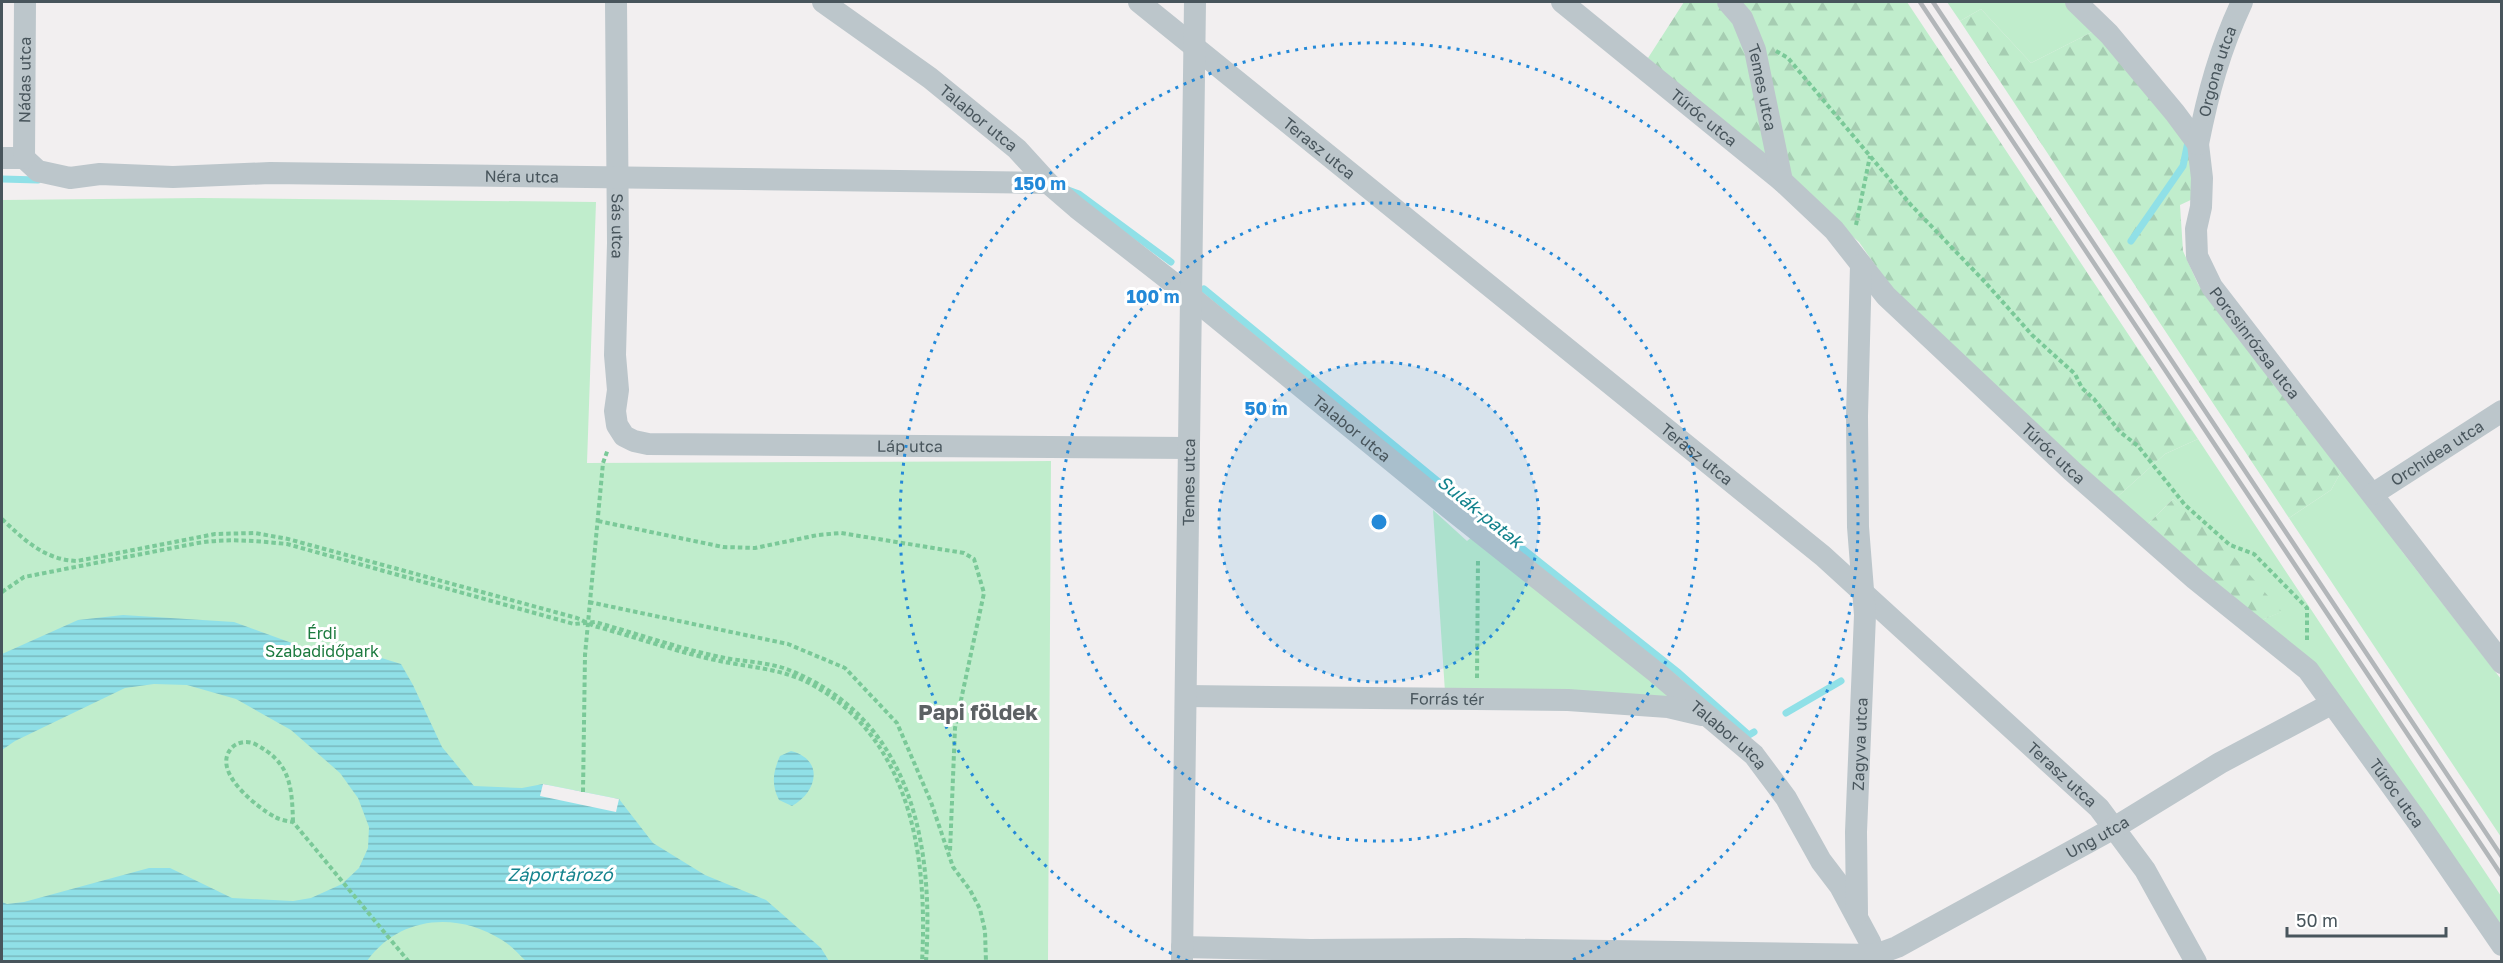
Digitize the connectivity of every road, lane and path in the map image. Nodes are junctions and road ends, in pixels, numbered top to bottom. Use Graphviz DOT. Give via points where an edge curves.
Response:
graph roads {
  1 [pos="25,2"];
  2 [pos="616,2"];
  3 [pos="824,2"];
  4 [pos="1139,2"];
  5 [pos="1195,2"];
  6 [pos="1562,2"];
  7 [pos="1728,2"];
  8 [pos="2076,2"];
  9 [pos="2242,2"];
  10 [pos="1195,46"];
  11 [pos="1755,50"];
  12 [pos="2198,144"];
  13 [pos="1870,155"];
  14 [pos="13,158"];
  15 [pos="617,178"];
  16 [pos="1782,181"];
  17 [pos="1048,183"];
  18 [pos="1856,258"];
  19 [pos="1190,296"];
  20 [pos="2502,411"];
  21 [pos="617,425"];
  22 [pos="1188,448"];
  23 [pos="2373,494"];
  24 [pos="2,519"];
  25 [pos="597,522"];
  26 [pos="1858,527"];
  27 [pos="1478,531"];
  28 [pos="1822,556"];
  29 [pos="2,592"];
  30 [pos="1863,594"];
  31 [pos="590,602"];
  32 [pos="588,623"];
  33 [pos="2502,663"];
  34 [pos="2307,670"];
  35 [pos="1186,696"];
  36 [pos="1477,699"];
  37 [pos="2331,704"];
  38 [pos="1707,717"];
  39 [pos="583,792"];
  40 [pos="293,822"];
  41 [pos="2114,828"];
  42 [pos="950,851"];
  43 [pos="1856,858"];
  44 [pos="1821,861"];
  45 [pos="1857,918"];
  46 [pos="2502,945"];
  47 [pos="1182,954"];
  48 [pos="1867,958"];
  49 [pos="409,962"];
  50 [pos="922,962"];
  51 [pos="926,962"];
  52 [pos="986,962"];
  53 [pos="2196,962"];
  1 -- 14 [label="street, Nádas utca"];
  2 -- 15 [label="street, Sás utca"];
  3 -- 17 [label="street, Talabor utca" via="930,78 1017,149"];
  4 -- 10 [label="street, Terasz utca"];
  5 -- 10 [label="street, Temes utca"];
  6 -- 16 [label="street, Túróc utca"];
  7 -- 11 [label="street, Temes utca" via="1742,18"];
  8 -- 12 [label="street, Porcsinrózsa utca" via="2109,34"];
  9 -- 12 [label="street, Orgona utca" via="2208,91"];
  10 -- 19 [label="street, Temes utca"];
  10 -- 28 [label="street, Terasz utca"];
  11 -- 13 [label="path" via="1770,48 1788,58"];
  11 -- 16 [label="street, Temes utca"];
  12 -- 23 [label="street, Porcsinrózsa utca" via="2202,178 2197,256 2212,287"];
  13 -- 18 [label="path"];
  13 -- 34 [label="path" via="1911,206 2032,335 2075,374 2082,388 2120,432 2138,446 2185,505 2230,545 2254,554 2307,608"];
  14 -- 15 [label="street, Néra utca" via="38,171 70,178 100,174 173,177 270,173"];
  15 -- 17 [label="street, Néra utca"];
  15 -- 21 [label="street, Sás utca"];
  16 -- 18 [label="street, Túróc utca" via="1834,230"];
  17 -- 19 [label="street, Talabor utca"];
  18 -- 26 [label="street, Zagyva utca"];
  18 -- 34 [label="street, Túróc utca" via="1886,296 2072,471"];
  19 -- 22 [label="street, Temes utca"];
  19 -- 27 [label="street, Talabor utca"];
  20 -- 23 [label="street, Orchidea utca"];
  21 -- 22 [label="street, Láp utca" via="624,436 634,441 660,444"];
  21 -- 25 [label="path" via="603,463"];
  22 -- 35 [label="street, Temes utca"];
  23 -- 33 [label="street, Porcsinrózsa utca"];
  24 -- 32 [label="path" via="24,540 61,560 77,561 215,534 255,533"];
  25 -- 31 [label="path"];
  25 -- 42 [label="path" via="723,547 755,548 841,533 964,553 974,559 984,593 956,728"];
  26 -- 28 [label="street" via="1849,547 1839,554"];
  26 -- 30 [label="street, Zagyva utca"];
  27 -- 36 [label="path"];
  27 -- 38 [label="street, Talabor utca"];
  28 -- 30 [label="street, Terasz utca"];
  29 -- 32 [label="path" via="24,577 215,540 254,540 287,544 574,624"];
  30 -- 41 [label="street, Terasz utca" via="2099,808"];
  30 -- 43 [label="street, Zagyva utca"];
  31 -- 32 [label="path"];
  31 -- 42 [label="path" via="788,644 845,668 897,723"];
  32 -- 39 [label="path"];
  32 -- 50 [label="path" via="730,663 787,674 810,683 865,727 882,749 908,803 922,894"];
  32 -- 51 [label="path" via="788,670 845,701 867,722 901,773 917,824 927,894"];
  34 -- 37 [label="street, Túróc utca"];
  35 -- 36 [label="street, Forrás tér"];
  35 -- 47 [label="street, Temes utca"];
  36 -- 38 [label="street, Forrás tér" via="1668,706"];
  37 -- 41 [label="street, Ung utca" via="2220,763"];
  37 -- 46 [label="street, Túróc utca"];
  38 -- 44 [label="street, Talabor utca" via="1754,755 1786,798"];
  40 -- 40 [label="path" via="289,784 281,762 249,741 236,744 228,751 226,765 235,783 250,801 277,818"];
  40 -- 49 [label="path"];
  41 -- 48 [label="street, Ung utca" via="1897,947"];
  41 -- 53 [label="street, Terasz utca" via="2145,870"];
  42 -- 52 [label="path" via="953,867 980,909"];
  43 -- 44 [label="street" via="1842,870"];
  43 -- 45 [label="street, Zagyva utca"];
  44 -- 45 [label="street, Talabor utca"];
  45 -- 48 [label="street, Zagyva utca"];
  47 -- 48 [label="street" via="1465,949"];
}
